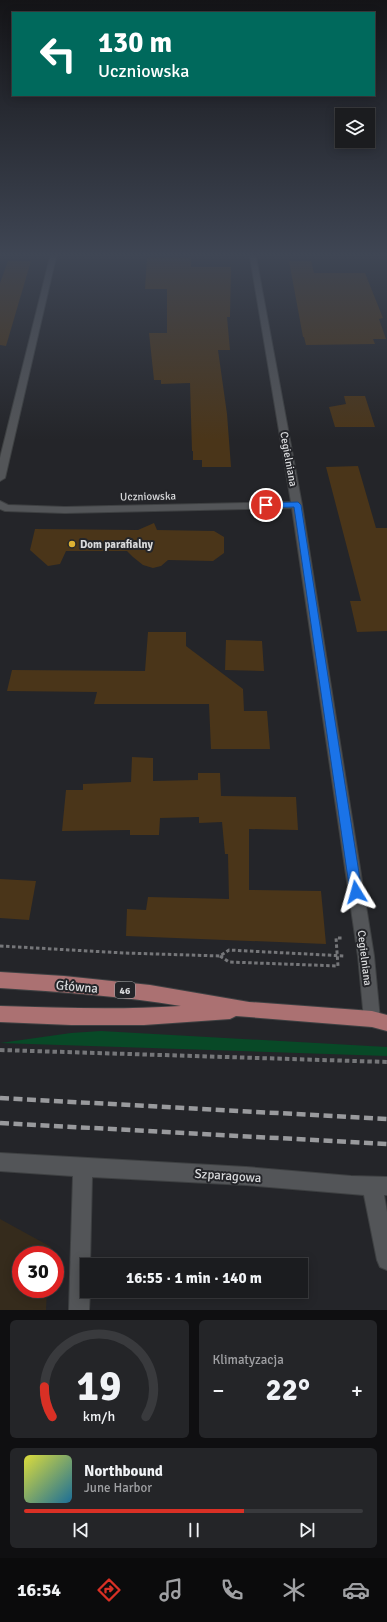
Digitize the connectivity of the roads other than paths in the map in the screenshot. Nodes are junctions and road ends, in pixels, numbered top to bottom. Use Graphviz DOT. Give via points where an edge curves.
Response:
graph roads {
  1 [pos="38,318"];
  2 [pos="264,318"];
  3 [pos="0,478"];
  4 [pos="0,504"];
  5 [pos="298,505"];
  6 [pos="0,980"];
  7 [pos="249,1010"];
  8 [pos="0,1014"];
  9 [pos="382,1019"];
  10 [pos="0,1162"];
  11 [pos="83,1166"];
  12 [pos="380,1185"];
  13 [pos="387,1260"];
  14 [pos="79,1310"];
  1 -- 3 [label="street"];
  2 -- 5 [label="street, Cegielniana"];
  4 -- 5 [label="street, Uczniowska" via="5,508 65,510"];
  5 -- 9 [label="street, Cegielniana" via="363,939"];
  6 -- 7 [label="main road, Główna / 46" via="150,993"];
  7 -- 8 [label="main road, Główna / 46" via="144,1017"];
  7 -- 9 [label="main road, Główna / 46"];
  10 -- 11 [label="street, Szparagowa"];
  11 -- 12 [label="street, Szparagowa"];
  11 -- 14 [label="street"];
  12 -- 13 [label="street, Szparagowa"];
}
